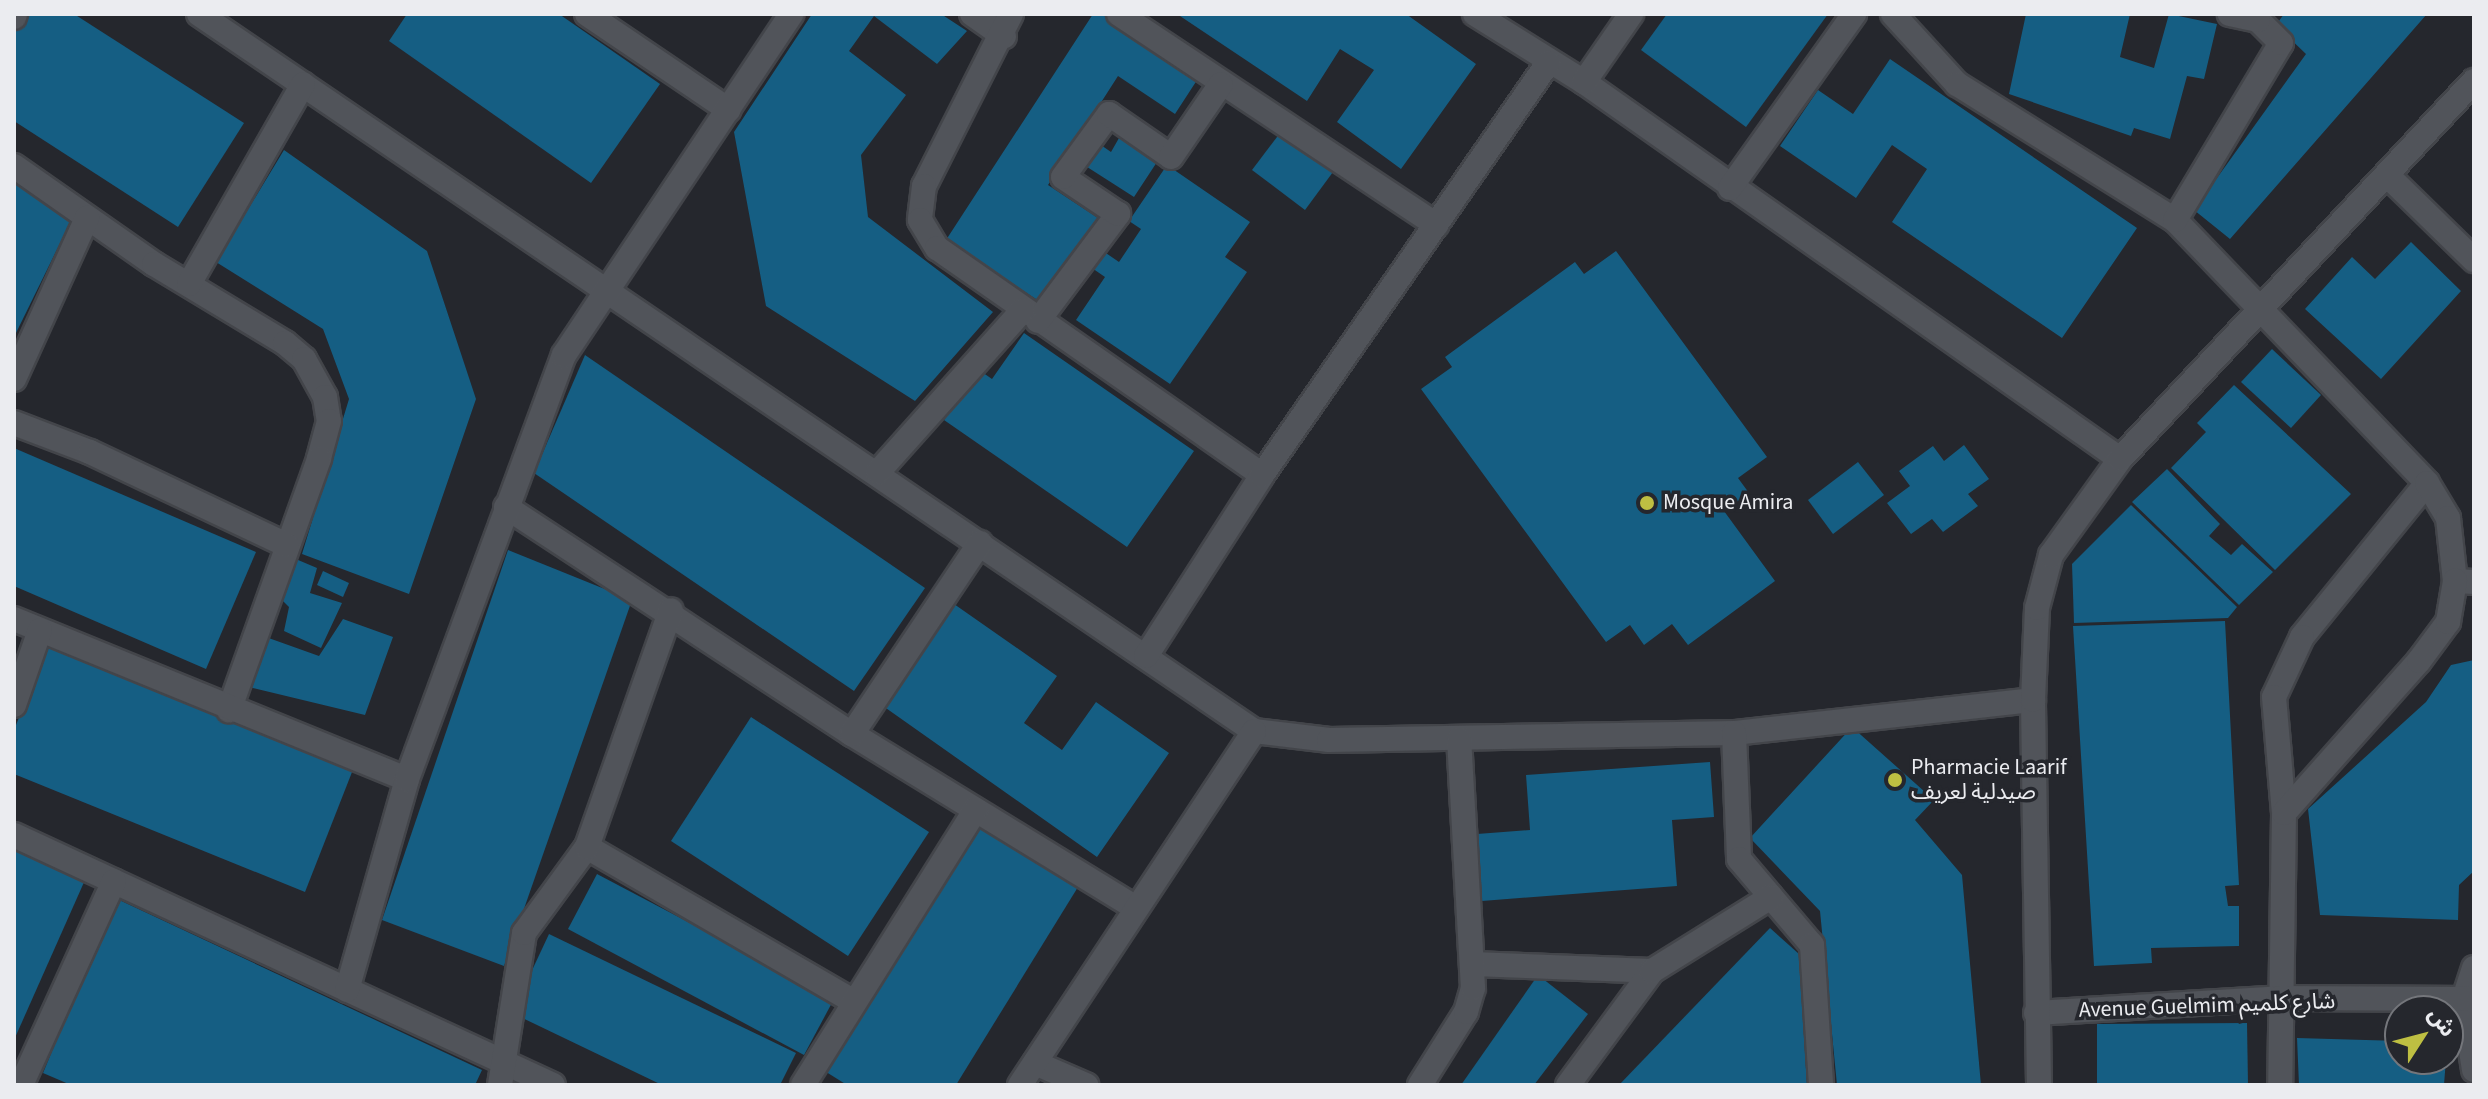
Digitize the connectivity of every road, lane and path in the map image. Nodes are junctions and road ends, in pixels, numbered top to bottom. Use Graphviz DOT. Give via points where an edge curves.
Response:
graph roads {
  1 [pos="199,14"];
  2 [pos="587,14"];
  3 [pos="791,14"];
  4 [pos="972,14"];
  5 [pos="1119,14"];
  6 [pos="1475,14"];
  7 [pos="1631,14"];
  8 [pos="1854,14"];
  9 [pos="1893,14"];
  10 [pos="2230,14"];
  11 [pos="1007,25"];
  12 [pos="1548,63"];
  13 [pos="2474,81"];
  14 [pos="1584,82"];
  15 [pos="303,84"];
  16 [pos="1221,84"];
  17 [pos="729,110"];
  18 [pos="14,166"];
  19 [pos="2389,177"];
  20 [pos="1730,188"];
  21 [pos="87,218"];
  22 [pos="2175,220"];
  23 [pos="1436,225"];
  24 [pos="2474,260"];
  25 [pos="189,284"];
  26 [pos="606,290"];
  27 [pos="2262,314"];
  28 [pos="1030,316"];
  29 [pos="14,379"];
  30 [pos="14,423"];
  31 [pos="2120,459"];
  32 [pos="878,472"];
  33 [pos="1262,475"];
  34 [pos="2427,483"];
  35 [pos="506,507"];
  36 [pos="980,543"];
  37 [pos="287,545"];
  38 [pos="2464,581"];
  39 [pos="671,610"];
  40 [pos="14,619"];
  41 [pos="40,630"];
  42 [pos="1146,656"];
  43 [pos="2033,700"];
  44 [pos="14,705"];
  45 [pos="229,710"];
  46 [pos="1254,731"];
  47 [pos="1734,733"];
  48 [pos="852,734"];
  49 [pos="1459,739"];
  50 [pos="407,779"];
  51 [pos="975,811"];
  52 [pos="2284,813"];
  53 [pos="14,835"];
  54 [pos="587,847"];
  55 [pos="114,881"];
  56 [pos="1771,897"];
  57 [pos="1136,908"];
  58 [pos="1473,964"];
  59 [pos="2474,968"];
  60 [pos="1652,971"];
  61 [pos="347,990"];
  62 [pos="2280,998"];
  63 [pos="851,1000"];
  64 [pos="2468,1000"];
  65 [pos="2036,1013"];
  66 [pos="502,1060"];
  67 [pos="1035,1063"];
  68 [pos="2474,1070"];
  69 [pos="21,1085"];
  70 [pos="500,1085"];
  71 [pos="553,1085"];
  72 [pos="803,1085"];
  73 [pos="1020,1085"];
  74 [pos="1086,1085"];
  75 [pos="1420,1085"];
  76 [pos="1568,1085"];
  77 [pos="1821,1085"];
  78 [pos="2039,1085"];
  79 [pos="2280,1085"];
  1 -- 15 [label="street"];
  2 -- 17 [label="street"];
  3 -- 17 [label="street"];
  4 -- 11 [label="street"];
  5 -- 16 [label="street"];
  6 -- 12 [label="street"];
  7 -- 14 [label="street"];
  8 -- 20 [label="street"];
  9 -- 22 [label="street" via="1957,84"];
  10 -- 22 [label="street" via="2258,20 2281,43"];
  11 -- 28 [label="street" via="924,186 920,220 937,248"];
  12 -- 14 [label="street"];
  12 -- 23 [label="street"];
  13 -- 19 [label="street"];
  14 -- 20 [label="street"];
  15 -- 25 [label="street"];
  15 -- 26 [label="street"];
  16 -- 23 [label="street"];
  16 -- 28 [label="street" via="1171,157 1109,114 1063,177 1118,214"];
  17 -- 26 [label="street"];
  18 -- 21 [label="street"];
  19 -- 24 [label="street"];
  19 -- 27 [label="street"];
  20 -- 31 [label="street"];
  21 -- 25 [label="street"];
  21 -- 29 [label="street"];
  22 -- 27 [label="street"];
  23 -- 33 [label="street"];
  25 -- 37 [label="street" via="285,343 304,359 325,397 329,421"];
  26 -- 32 [label="street"];
  26 -- 35 [label="street" via="564,355"];
  27 -- 31 [label="street"];
  27 -- 34 [label="street"];
  28 -- 32 [label="street"];
  28 -- 33 [label="street"];
  30 -- 37 [label="street" via="90,452"];
  31 -- 43 [label="street" via="2051,555 2037,608"];
  32 -- 36 [label="street"];
  33 -- 42 [label="street"];
  34 -- 38 [label="street" via="2448,518"];
  34 -- 52 [label="street" via="2302,637 2284,669 2274,697"];
  35 -- 39 [label="street"];
  35 -- 50 [label="street"];
  36 -- 42 [label="street"];
  36 -- 48 [label="street"];
  37 -- 45 [label="street"];
  38 -- 52 [label="street" via="2448,622 2419,661"];
  39 -- 48 [label="street"];
  39 -- 54 [label="street"];
  40 -- 41 [label="street"];
  41 -- 44 [label="street"];
  41 -- 45 [label="street"];
  42 -- 46 [label="street"];
  43 -- 47 [label="street"];
  43 -- 65 [label="street"];
  45 -- 50 [label="street"];
  46 -- 49 [label="street" via="1313,739"];
  46 -- 57 [label="street"];
  47 -- 49 [label="street"];
  47 -- 56 [label="street" via="1739,859"];
  48 -- 51 [label="street"];
  49 -- 58 [label="street"];
  50 -- 61 [label="street"];
  51 -- 57 [label="street"];
  51 -- 63 [label="street"];
  52 -- 62 [label="street"];
  53 -- 55 [label="street"];
  54 -- 63 [label="street"];
  54 -- 66 [label="street" via="524,933"];
  55 -- 61 [label="street"];
  55 -- 69 [label="street"];
  56 -- 60 [label="street"];
  56 -- 77 [label="street" via="1812,945"];
  57 -- 67 [label="street"];
  58 -- 60 [label="street"];
  58 -- 75 [label="street" via="1466,1012"];
  59 -- 64 [label="street"];
  60 -- 76 [label="street"];
  61 -- 66 [label="street"];
  62 -- 64 [label="street, Avenue Guelmim شارع كلميم"];
  62 -- 65 [label="street, Avenue Guelmim شارع كلميم"];
  62 -- 79 [label="street"];
  63 -- 72 [label="street"];
  64 -- 68 [label="street"];
  65 -- 78 [label="street"];
  66 -- 70 [label="street"];
  66 -- 71 [label="street"];
  67 -- 73 [label="street"];
  67 -- 74 [label="street"];
}
